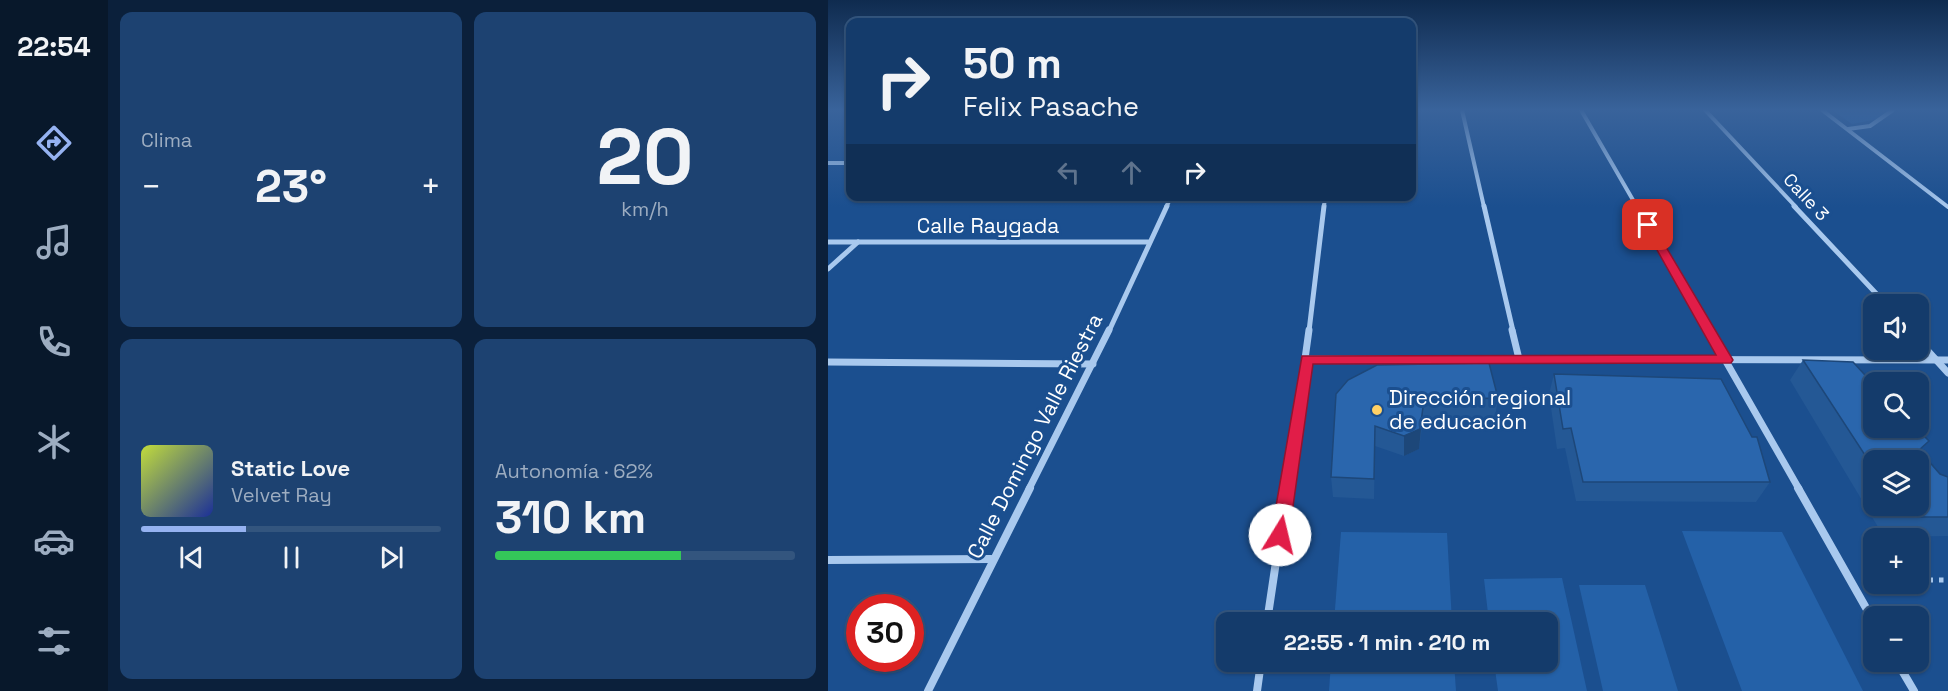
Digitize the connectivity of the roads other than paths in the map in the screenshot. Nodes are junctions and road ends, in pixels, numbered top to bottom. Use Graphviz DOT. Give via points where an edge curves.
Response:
graph roads {
  1 [pos="1469,142"];
  2 [pos="1600,142"];
  3 [pos="1735,142"];
  4 [pos="1865,142"];
  5 [pos="828,163"];
  6 [pos="846,163"];
  7 [pos="1169,201"];
  8 [pos="1324,201"];
  9 [pos="1948,206"];
  10 [pos="828,242"];
  11 [pos="858,242"];
  12 [pos="1148,242"];
  13 [pos="828,269"];
  14 [pos="1877,294"];
  15 [pos="1929,352"];
  16 [pos="1306,359"];
  17 [pos="1519,359"];
  18 [pos="1726,360"];
  19 [pos="1936,360"];
  20 [pos="1948,360"];
  21 [pos="828,362"];
  22 [pos="1093,364"];
  23 [pos="1948,374"];
  24 [pos="991,559"];
  25 [pos="828,560"];
  26 [pos="1865,606"];
  27 [pos="1268,612"];
  28 [pos="1260,672"];
  29 [pos="1903,672"];
  30 [pos="928,691"];
  31 [pos="1257,691"];
  32 [pos="1914,691"];
  1 -- 17 [label="street"];
  2 -- 18 [label="street"];
  3 -- 14 [label="street, Calle 3"];
  4 -- 9 [label="street"];
  5 -- 6 [label="street"];
  7 -- 12 [label="street, Calle Domingo Valle Riestra"];
  8 -- 16 [label="street"];
  10 -- 11 [label="street, Calle Raygada"];
  11 -- 12 [label="street, Calle Raygada"];
  11 -- 13 [label="street"];
  12 -- 22 [label="street, Calle Domingo Valle Riestra"];
  15 -- 19 [label="street"];
  16 -- 17 [label="street"];
  16 -- 27 [label="street"];
  17 -- 18 [label="street"];
  18 -- 19 [label="street"];
  18 -- 26 [label="street"];
  19 -- 20 [label="street"];
  19 -- 23 [label="street"];
  21 -- 22 [label="street"];
  22 -- 24 [label="street, Calle Domingo Valle Riestra"];
  24 -- 25 [label="street"];
  24 -- 30 [label="street, Calle Domingo Valle Riestra"];
  28 -- 31 [label="street"];
  29 -- 32 [label="street"];
}
